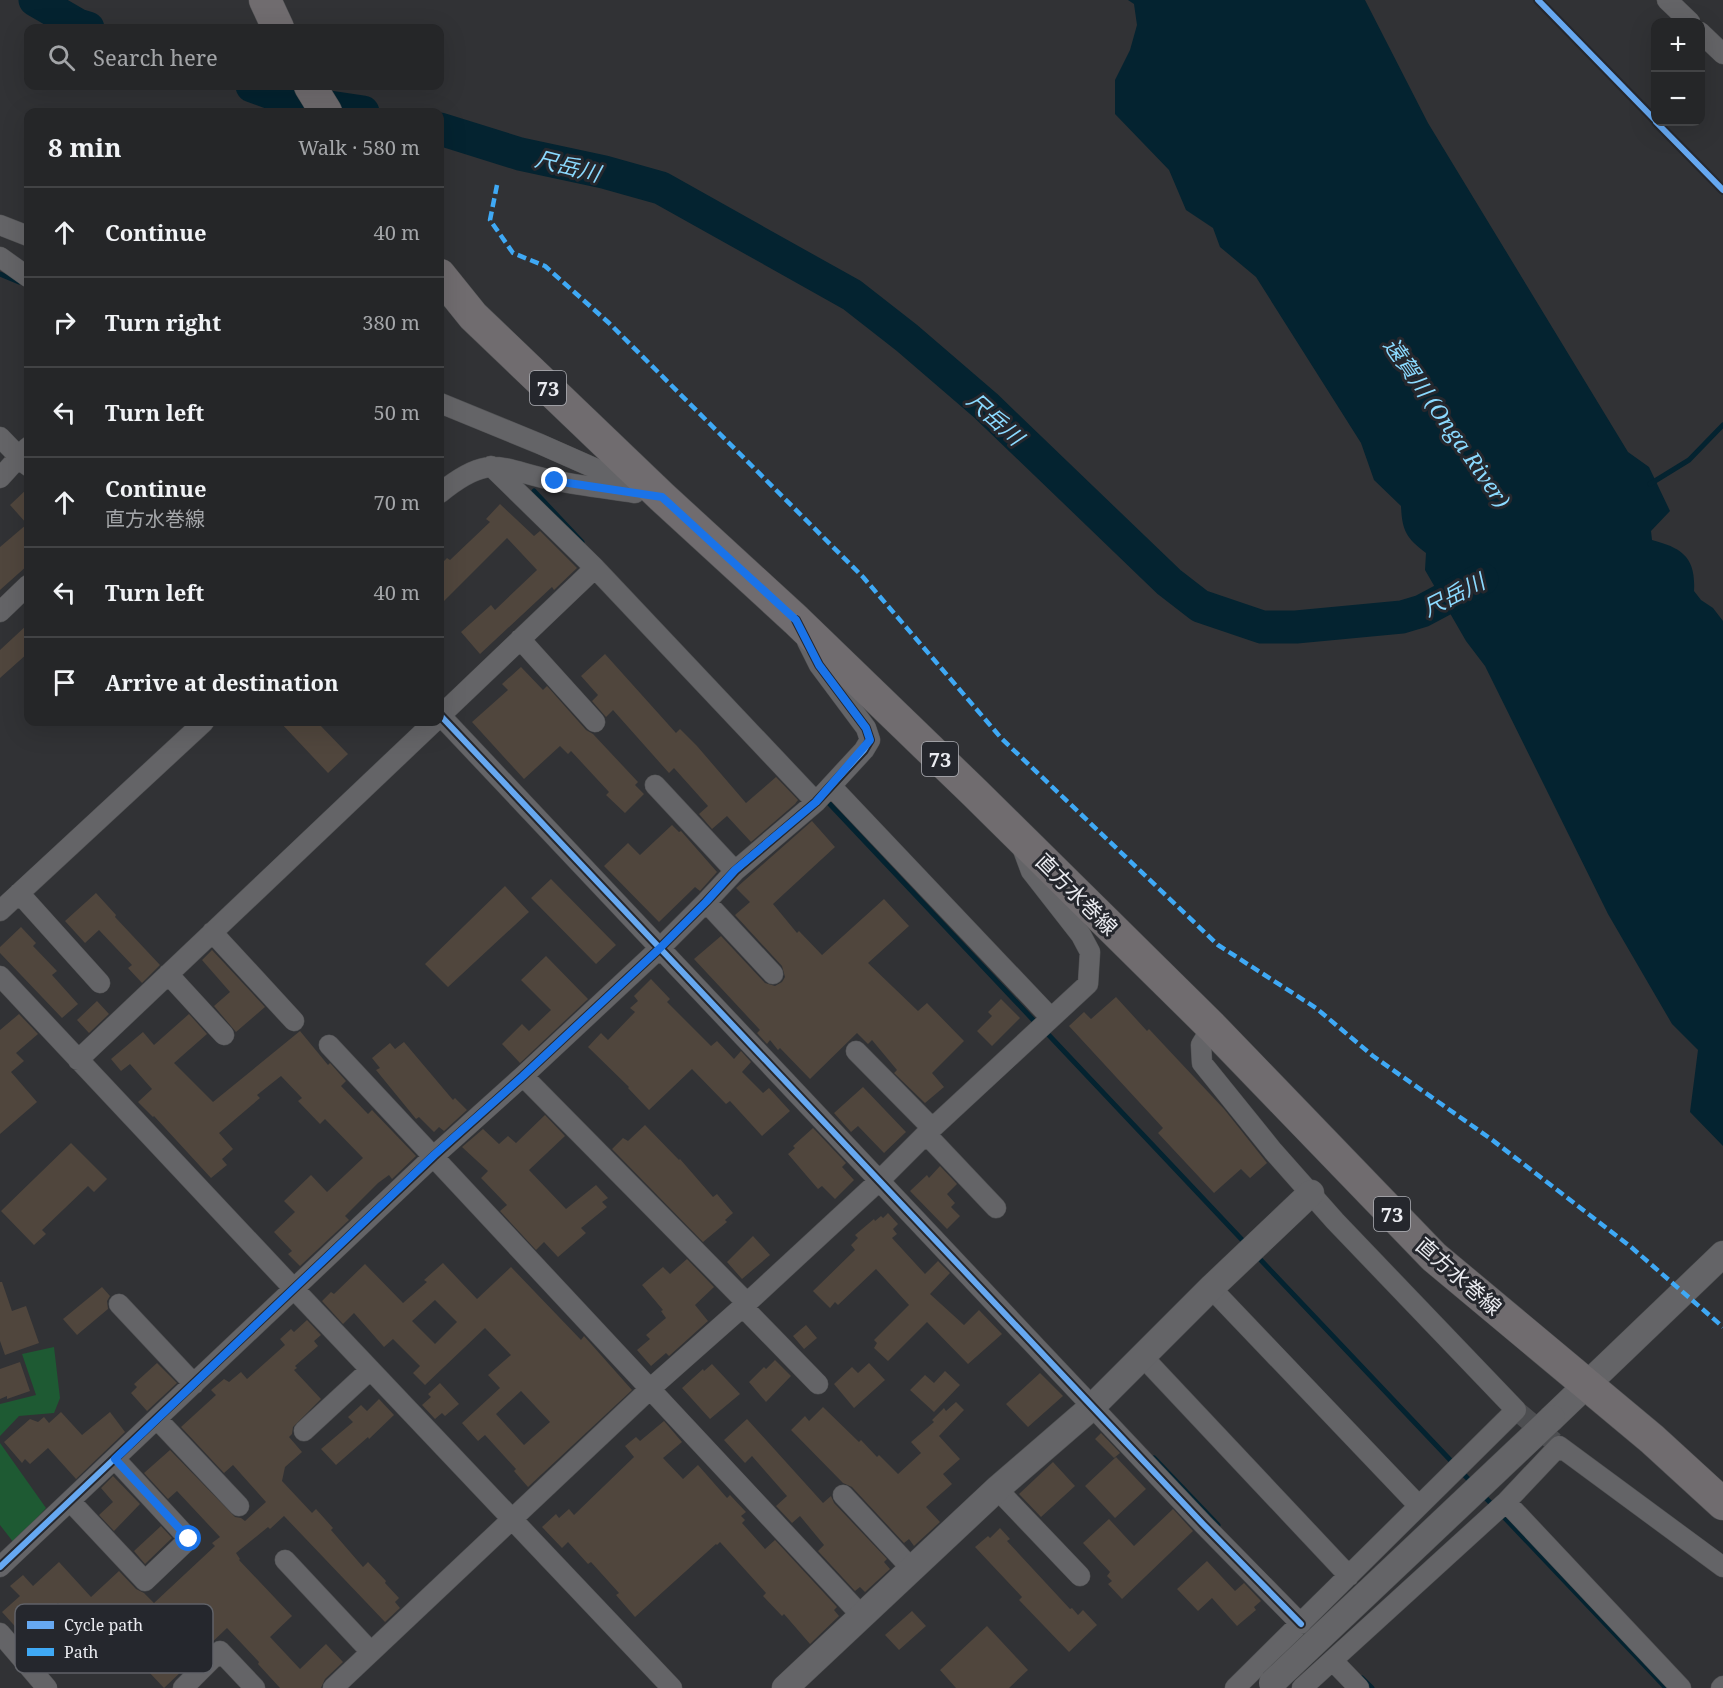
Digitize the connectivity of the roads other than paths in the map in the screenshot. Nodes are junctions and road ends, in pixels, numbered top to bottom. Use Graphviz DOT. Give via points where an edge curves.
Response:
graph roads {
  1 [pos="265,0"];
  2 [pos="1667,0"];
  3 [pos="1686,18"];
  4 [pos="276,24"];
  5 [pos="1705,36"];
  6 [pos="1723,54"];
  7 [pos="312,90"];
  8 [pos="324,108"];
  9 [pos="0,225"];
  10 [pos="24,234"];
  11 [pos="0,257"];
  12 [pos="24,274"];
  13 [pos="444,279"];
  14 [pos="444,405"];
  15 [pos="0,437"];
  16 [pos="24,456"];
  17 [pos="24,458"];
  18 [pos="491,466"];
  19 [pos="0,478"];
  20 [pos="444,490"];
  21 [pos="662,497"];
  22 [pos="596,568"];
  23 [pos="24,589"];
  24 [pos="0,612"];
  25 [pos="796,620"];
  26 [pos="520,639"];
  27 [pos="444,711"];
  28 [pos="444,717"];
  29 [pos="595,722"];
  30 [pos="200,726"];
  31 [pos="428,726"];
  32 [pos="655,785"];
  33 [pos="823,795"];
  34 [pos="1019,836"];
  35 [pos="735,870"];
  36 [pos="19,893"];
  37 [pos="706,902"];
  38 [pos="0,911"];
  39 [pos="212,932"];
  40 [pos="664,944"];
  41 [pos="773,974"];
  42 [pos="168,975"];
  43 [pos="100,982"];
  44 [pos="3,985"];
  45 [pos="294,1021"];
  46 [pos="1045,1024"];
  47 [pos="1212,1027"];
  48 [pos="224,1035"];
  49 [pos="329,1045"];
  50 [pos="856,1051"];
  51 [pos="78,1060"];
  52 [pos="523,1076"];
  53 [pos="929,1131"];
  54 [pos="434,1155"];
  55 [pos="884,1176"];
  56 [pos="1311,1193"];
  57 [pos="996,1208"];
  58 [pos="1723,1254"];
  59 [pos="1211,1288"];
  60 [pos="294,1289"];
  61 [pos="119,1304"];
  62 [pos="745,1305"];
  63 [pos="1143,1357"];
  64 [pos="370,1370"];
  65 [pos="1595,1377"];
  66 [pos="194,1384"];
  67 [pos="818,1384"];
  68 [pos="651,1388"];
  69 [pos="1098,1401"];
  70 [pos="157,1419"];
  71 [pos="304,1431"];
  72 [pos="115,1459"];
  73 [pos="997,1489"];
  74 [pos="843,1495"];
  75 [pos="70,1502"];
  76 [pos="1723,1504"];
  77 [pos="239,1506"];
  78 [pos="1419,1506"];
  79 [pos="1500,1507"];
  80 [pos="513,1518"];
  81 [pos="285,1560"];
  82 [pos="0,1567"];
  83 [pos="1723,1567"];
  84 [pos="912,1569"];
  85 [pos="1080,1576"];
  86 [pos="1349,1576"];
  87 [pos="862,1616"];
  88 [pos="1306,1619"];
  89 [pos="0,1633"];
  90 [pos="15,1651"];
  91 [pos="371,1652"];
  92 [pos="1339,1655"];
  93 [pos="213,1659"];
  94 [pos="34,1673"];
  95 [pos="198,1673"];
  96 [pos="1270,1686"];
  97 [pos="47,1688"];
  98 [pos="183,1688"];
  99 [pos="255,1688"];
  100 [pos="333,1688"];
  101 [pos="672,1688"];
  102 [pos="786,1688"];
  103 [pos="1235,1688"];
  104 [pos="1302,1688"];
  105 [pos="1359,1688"];
  106 [pos="1681,1688"];
  1 -- 4 [label="main road"];
  2 -- 3 [label="street"];
  5 -- 6 [label="street"];
  7 -- 8 [label="main road"];
  9 -- 10 [label="street"];
  11 -- 12 [label="street"];
  13 -- 21 [label="main road, 直方水巻線 / 73" via="473,316"];
  14 -- 21 [label="street"];
  15 -- 16 [label="street"];
  17 -- 19 [label="street"];
  18 -- 20 [label="street" via="470,471"];
  18 -- 21 [label="street" via="555,481"];
  18 -- 22 [label="street"];
  21 -- 25 [label="main road, 直方水巻線 / 73"];
  22 -- 26 [label="street"];
  22 -- 33 [label="street"];
  23 -- 24 [label="street"];
  25 -- 33 [label="street" via="819,665 866,728 870,740"];
  25 -- 34 [label="main road, 直方水巻線 / 73"];
  26 -- 27 [label="street"];
  26 -- 29 [label="street"];
  28 -- 40 [label="street"];
  30 -- 36 [label="street"];
  31 -- 39 [label="street"];
  32 -- 35 [label="street"];
  33 -- 35 [label="street"];
  33 -- 46 [label="street"];
  34 -- 46 [label="street" via="1031,871 1082,935 1090,952 1088,984"];
  34 -- 47 [label="main road, 直方水巻線 / 73"];
  35 -- 37 [label="street"];
  36 -- 38 [label="street"];
  36 -- 43 [label="street"];
  37 -- 40 [label="street"];
  37 -- 41 [label="street"];
  39 -- 42 [label="street"];
  39 -- 45 [label="street"];
  40 -- 52 [label="street"];
  40 -- 55 [label="street"];
  42 -- 48 [label="street"];
  42 -- 51 [label="street"];
  44 -- 51 [label="street"];
  46 -- 53 [label="street"];
  47 -- 56 [label="street" via="1201,1046 1202,1063"];
  47 -- 65 [label="main road, 直方水巻線 / 73" via="1434,1257"];
  49 -- 54 [label="street"];
  50 -- 53 [label="street"];
  51 -- 60 [label="street"];
  52 -- 54 [label="street"];
  52 -- 62 [label="street"];
  53 -- 55 [label="street"];
  53 -- 57 [label="street"];
  54 -- 60 [label="street"];
  54 -- 68 [label="street"];
  55 -- 62 [label="street"];
  55 -- 69 [label="street"];
  56 -- 59 [label="street"];
  56 -- 78 [label="street" via="1516,1410"];
  58 -- 65 [label="street"];
  59 -- 63 [label="street"];
  59 -- 78 [label="street"];
  60 -- 64 [label="street"];
  60 -- 66 [label="street"];
  61 -- 66 [label="street"];
  62 -- 67 [label="street"];
  62 -- 68 [label="street"];
  63 -- 69 [label="street"];
  63 -- 86 [label="street"];
  64 -- 71 [label="street"];
  64 -- 80 [label="street"];
  65 -- 76 [label="main road, 直方水巻線 / 73" via="1652,1439"];
  65 -- 96 [label="street, bridge"];
  66 -- 70 [label="street"];
  68 -- 80 [label="street"];
  68 -- 87 [label="street"];
  69 -- 73 [label="street"];
  69 -- 88 [label="street" via="1203,1524"];
  70 -- 72 [label="street"];
  70 -- 77 [label="street"];
  72 -- 75 [label="street"];
  72 -- 75 [label="street" via="189,1539 145,1581"];
  73 -- 84 [label="street"];
  73 -- 85 [label="street"];
  74 -- 84 [label="street"];
  75 -- 82 [label="street"];
  78 -- 86 [label="street"];
  79 -- 83 [label="street" via="1559,1446"];
  79 -- 92 [label="street"];
  79 -- 106 [label="street"];
  80 -- 91 [label="street"];
  80 -- 101 [label="street"];
  81 -- 91 [label="street"];
  84 -- 87 [label="street"];
  86 -- 88 [label="street"];
  87 -- 102 [label="street"];
  88 -- 103 [label="street"];
  89 -- 90 [label="street"];
  91 -- 100 [label="street"];
  92 -- 104 [label="street"];
  92 -- 105 [label="street"];
  93 -- 99 [label="street" via="220,1652"];
  94 -- 97 [label="street"];
  95 -- 98 [label="street"];
}
